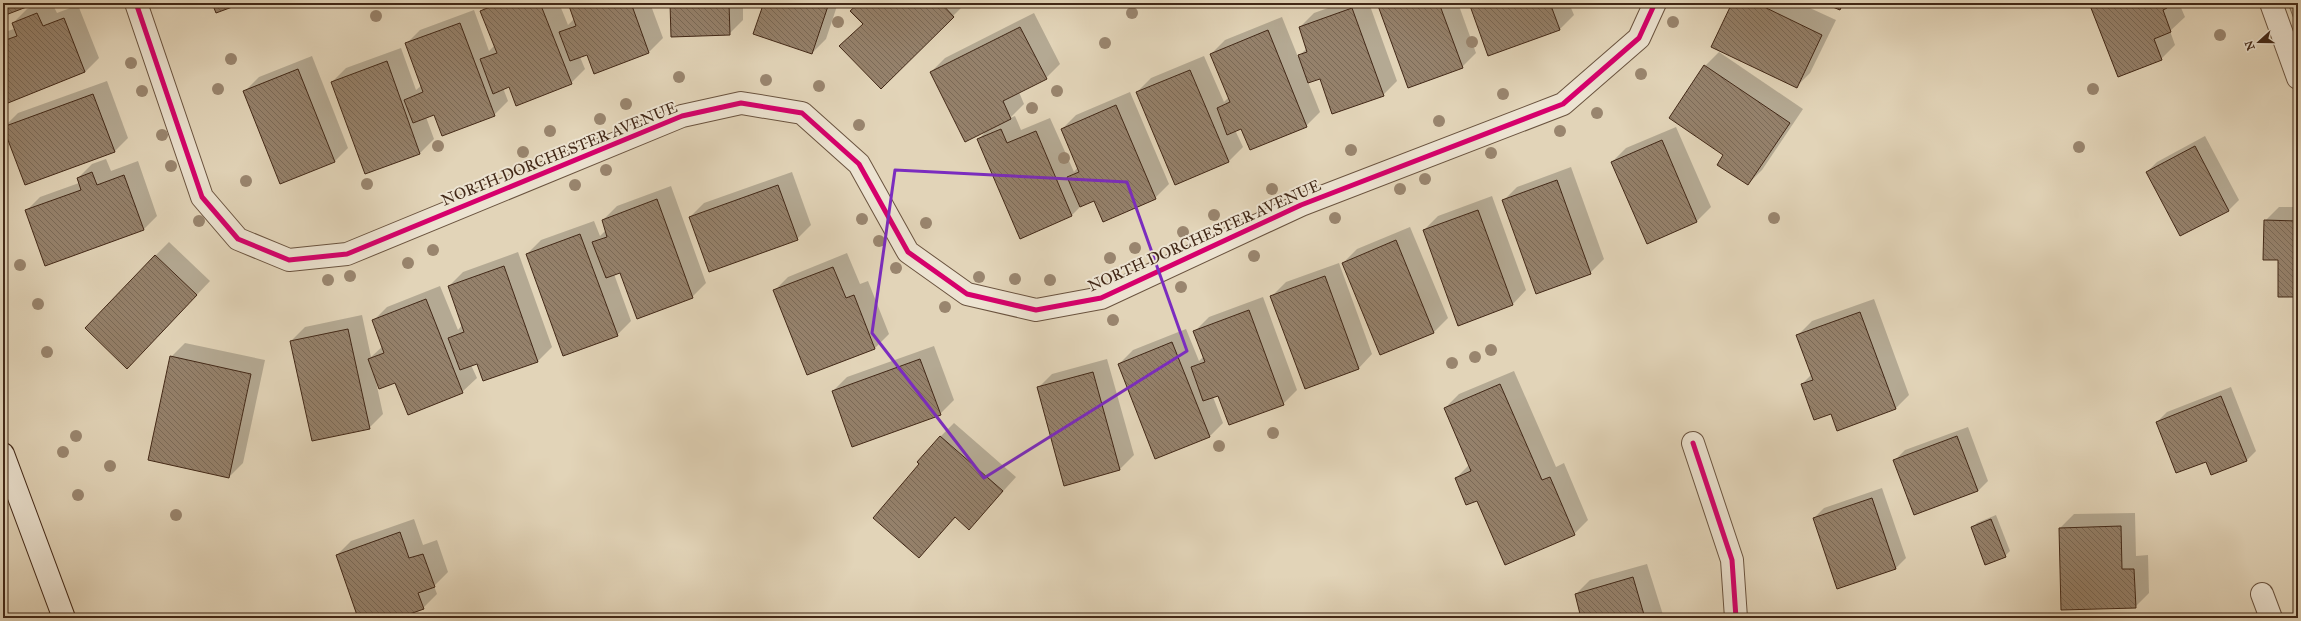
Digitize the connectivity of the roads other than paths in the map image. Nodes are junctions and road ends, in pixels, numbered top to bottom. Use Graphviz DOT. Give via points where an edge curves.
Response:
graph roads {
  1 [pos="136,3"];
  2 [pos="1655,3"];
  3 [pos="2271,3"];
  4 [pos="2298,78"];
  5 [pos="1693,443"];
  6 [pos="3,454"];
  7 [pos="2262,594"];
  8 [pos="64,618"];
  9 [pos="1736,618"];
  10 [pos="2271,618"];
  1 -- 2 [label="street, NORTH DORCHESTER AVENUE" via="202,197 238,239 289,260 347,254 682,116 741,103 802,113 859,164 908,252 967,294 1036,310 1101,298 1301,205 1563,104 1639,38"];
  3 -- 4 [label="street"];
  5 -- 9 [label="street" via="1732,560"];
  6 -- 8 [label="street"];
  7 -- 10 [label="street"];
}
